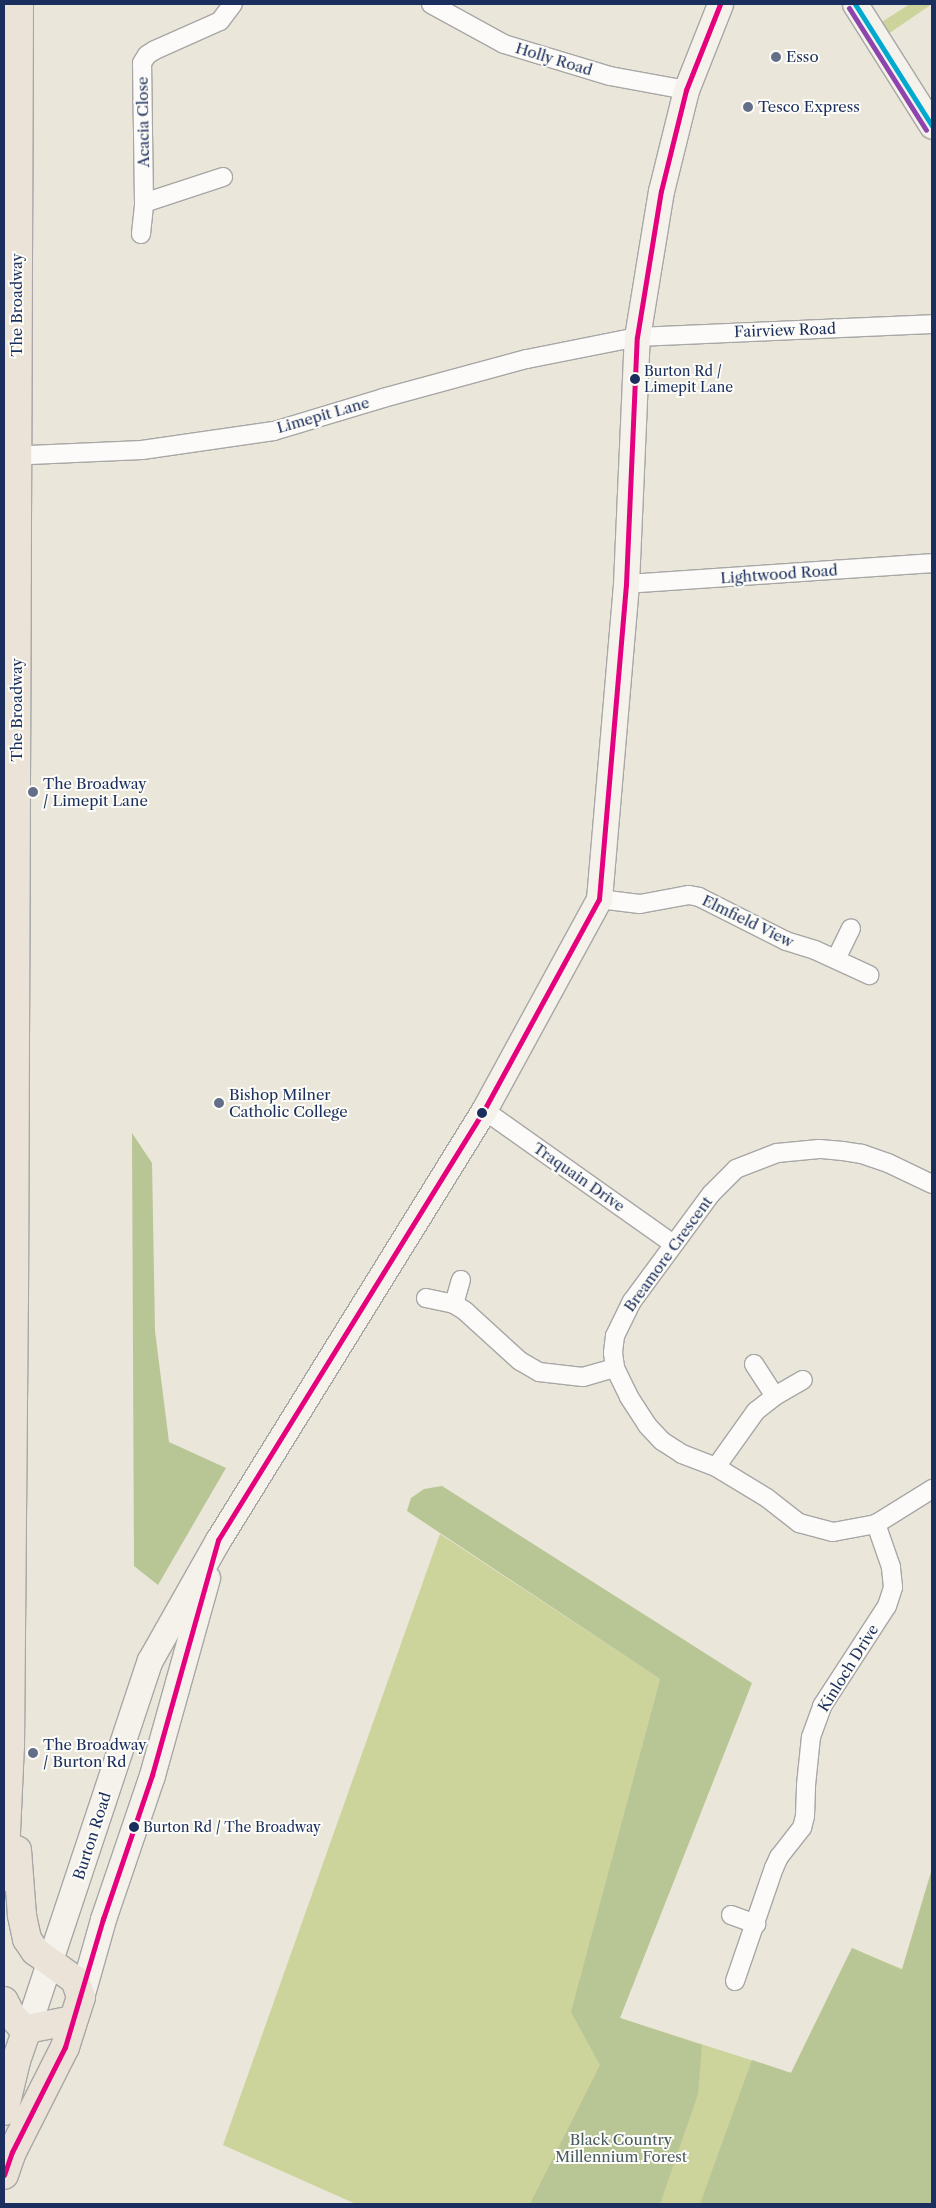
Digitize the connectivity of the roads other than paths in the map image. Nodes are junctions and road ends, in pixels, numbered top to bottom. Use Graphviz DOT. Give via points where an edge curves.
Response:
graph roads {
  1 [pos="19,4"];
  2 [pos="233,4"];
  3 [pos="431,4"];
  4 [pos="720,4"];
  5 [pos="855,4"];
  6 [pos="686,90"];
  7 [pos="932,126"];
  8 [pos="223,177"];
  9 [pos="144,203"];
  10 [pos="141,234"];
  11 [pos="932,324"];
  12 [pos="637,336"];
  13 [pos="11,456"];
  14 [pos="932,563"];
  15 [pos="626,584"];
  16 [pos="599,899"];
  17 [pos="851,928"];
  18 [pos="836,959"];
  19 [pos="869,975"];
  20 [pos="484,1110"];
  21 [pos="932,1184"];
  22 [pos="673,1244"];
  23 [pos="462,1280"];
  24 [pos="426,1298"];
  25 [pos="9,1303"];
  26 [pos="454,1304"];
  27 [pos="754,1364"];
  28 [pos="616,1368"];
  29 [pos="803,1380"];
  30 [pos="775,1396"];
  31 [pos="716,1467"];
  32 [pos="932,1489"];
  33 [pos="876,1524"];
  34 [pos="218,1540"];
  35 [pos="10,1746"];
  36 [pos="140,1813"];
  37 [pos="4,1877"];
  38 [pos="69,1908"];
  39 [pos="731,1915"];
  40 [pos="756,1924"];
  41 [pos="51,1962"];
  42 [pos="735,1981"];
  43 [pos="4,2002"];
  44 [pos="77,2008"];
  45 [pos="28,2029"];
  46 [pos="4,2111"];
  47 [pos="4,2175"];
  1 -- 13 [label="main road, The Broadway"];
  2 -- 9 [label="street, Acacia Close" via="220,20 155,50 142,63"];
  3 -- 6 [label="street, Holly Road" via="504,44 610,76"];
  4 -- 6 [label="main road, Burton Road"];
  5 -- 7 [label="main road"];
  6 -- 12 [label="main road, Burton Road" via="661,191"];
  8 -- 9 [label="street"];
  9 -- 10 [label="street, Acacia Close"];
  11 -- 12 [label="street, Fairview Road"];
  12 -- 13 [label="street, Limepit Lane" via="527,359 274,430 142,450"];
  12 -- 15 [label="main road, Burton Road"];
  13 -- 25 [label="main road, The Broadway"];
  14 -- 15 [label="street, Lightwood Road"];
  15 -- 16 [label="main road, Burton Road"];
  16 -- 18 [label="street, Elmfield View" via="640,904 689,895 699,897 786,940"];
  16 -- 20 [label="main road, Burton Road"];
  17 -- 18 [label="street"];
  18 -- 19 [label="street, Elmfield View"];
  20 -- 22 [label="street, Traquain Drive"];
  20 -- 34 [label="main road, Burton Road"];
  21 -- 22 [label="street, Breamore Crescent" via="862,1154 818,1150 777,1153 736,1169 711,1194"];
  22 -- 28 [label="street, Breamore Crescent" via="622,1317 615,1336"];
  23 -- 26 [label="street"];
  24 -- 26 [label="street"];
  25 -- 35 [label="main road, The Broadway"];
  26 -- 28 [label="street" via="539,1372 583,1377"];
  27 -- 30 [label="street"];
  28 -- 31 [label="street, Breamore Crescent" via="629,1397 662,1441 682,1454"];
  29 -- 30 [label="street"];
  30 -- 31 [label="street" via="756,1411"];
  31 -- 33 [label="street, Breamore Crescent" via="767,1498 799,1524 833,1532"];
  32 -- 33 [label="street, Breamore Crescent"];
  33 -- 40 [label="street, Kinloch Drive" via="891,1568 893,1587 887,1606 822,1706 811,1737 806,1816 802,1828 779,1857"];
  34 -- 36 [label="main road, Burton Road"];
  34 -- 38 [label="main road, Burton Road" via="150,1660"];
  35 -- 37 [label="main road, The Broadway"];
  35 -- 41 [label="main road, The Broadway" via="22,1916 27,1939 35,1951"];
  36 -- 38 [label="main road" via="118,1809 114,1812 88,1883"];
  36 -- 44 [label="main road, Burton Road" via="103,1919"];
  38 -- 41 [label="main road, Burton Road"];
  39 -- 40 [label="street"];
  40 -- 42 [label="street, Kinloch Drive"];
  41 -- 44 [label="main road, The Broadway" via="74,1980"];
  41 -- 45 [label="main road, Burton Road"];
  43 -- 45 [label="main road" via="11,2015"];
  44 -- 45 [label="main road"];
  44 -- 47 [label="main road" via="65,2047 12,2152"];
  45 -- 46 [label="main road" via="16,2061"];
}
